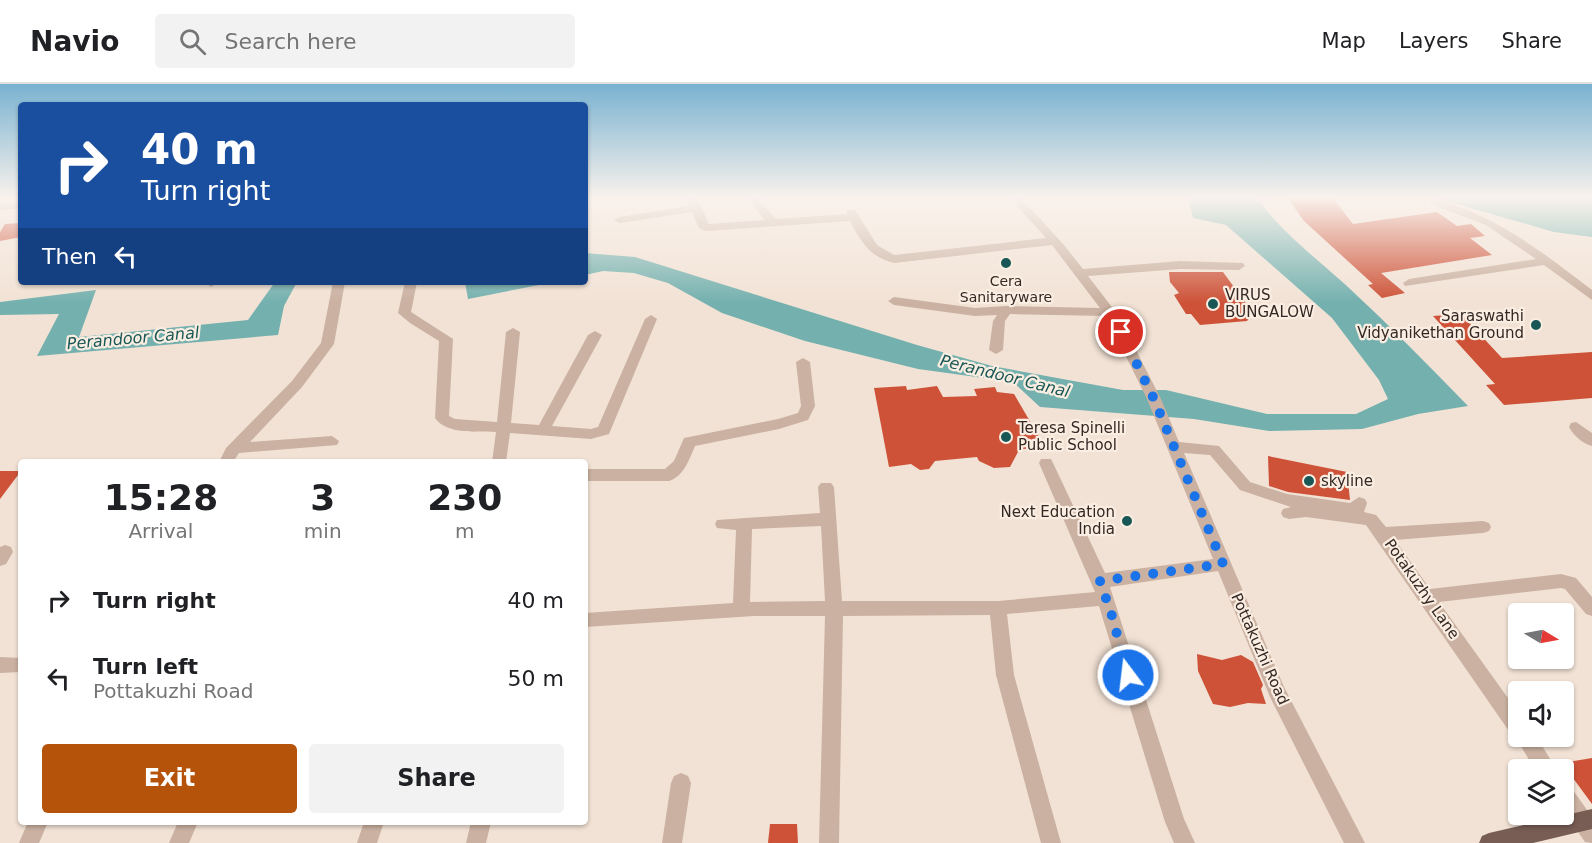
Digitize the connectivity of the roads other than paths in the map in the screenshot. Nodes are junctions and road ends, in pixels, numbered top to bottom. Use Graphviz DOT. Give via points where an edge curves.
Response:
graph roads {
  1 [pos="863,232"];
  2 [pos="1046,232"];
  3 [pos="1506,232"];
  4 [pos="1054,241"];
  5 [pos="1545,261"];
  6 [pos="1239,266"];
  7 [pos="1080,273"];
  8 [pos="1409,283"];
  9 [pos="338,285"];
  10 [pos="411,285"];
  11 [pos="1592,296"];
  12 [pos="894,301"];
  13 [pos="1006,310"];
  14 [pos="1110,312"];
  15 [pos="651,319"];
  16 [pos="513,332"];
  17 [pos="595,335"];
  18 [pos="996,350"];
  19 [pos="802,362"];
  20 [pos="504,426"];
  21 [pos="1576,427"];
  22 [pos="543,430"];
  23 [pos="332,441"];
  24 [pos="1592,441"];
  25 [pos="1174,447"];
  26 [pos="231,454"];
  27 [pos="499,459"];
  28 [pos="1046,463"];
  29 [pos="588,475"];
  30 [pos="826,487"];
  31 [pos="1359,503"];
  32 [pos="1289,513"];
  33 [pos="828,519"];
  34 [pos="723,524"];
  35 [pos="744,524"];
  36 [pos="1483,527"];
  37 [pos="1383,534"];
  38 [pos="1223,564"];
  39 [pos="1103,589"];
  40 [pos="1427,596"];
  41 [pos="998,608"];
  42 [pos="834,609"];
  43 [pos="1592,609"];
  44 [pos="741,610"];
  45 [pos="588,620"];
  46 [pos="0,664"];
  47 [pos="18,665"];
  48 [pos="1508,713"];
  49 [pos="681,783"];
  50 [pos="1574,807"];
  51 [pos="37,825"];
  52 [pos="187,825"];
  53 [pos="373,825"];
  54 [pos="480,825"];
  55 [pos="1589,825"];
  56 [pos="29,843"];
  57 [pos="179,843"];
  58 [pos="367,843"];
  59 [pos="476,843"];
  60 [pos="672,843"];
  61 [pos="829,843"];
  62 [pos="1051,843"];
  63 [pos="1185,843"];
  64 [pos="1355,843"];
  65 [pos="1489,843"];
  1 -- 4 [label="street" via="875,253 894,259"];
  2 -- 4 [label="street, Pottakuzhi Road"];
  3 -- 5 [label="street"];
  4 -- 7 [label="street, Pottakuzhi Road"];
  5 -- 8 [label="street"];
  5 -- 11 [label="street"];
  6 -- 7 [label="street" via="1180,265"];
  7 -- 14 [label="street, Pottakuzhi Road"];
  9 -- 26 [label="street" via="327,344 297,384"];
  10 -- 20 [label="street" via="404,313 446,339 442,418 452,424"];
  12 -- 13 [label="street" via="975,312"];
  13 -- 14 [label="street"];
  13 -- 18 [label="street" via="999,321"];
  14 -- 25 [label="street, Pottakuzhi Road"];
  15 -- 22 [label="street" via="604,430 591,434"];
  16 -- 20 [label="street"];
  17 -- 22 [label="street"];
  19 -- 29 [label="street" via="808,406 803,416 689,442 680,464 669,475"];
  20 -- 22 [label="street"];
  20 -- 27 [label="street"];
  21 -- 24 [label="street"];
  23 -- 26 [label="street"];
  25 -- 31 [label="street" via="1214,450 1245,486 1286,500 1350,509 1359,508"];
  25 -- 38 [label="street, Pottakuzhi Road"];
  28 -- 39 [label="street"];
  30 -- 33 [label="street"];
  32 -- 37 [label="street, Potakuzhy Lane" via="1306,511 1370,519"];
  33 -- 35 [label="street"];
  33 -- 42 [label="street"];
  34 -- 35 [label="street"];
  35 -- 44 [label="street"];
  36 -- 37 [label="street"];
  37 -- 40 [label="street, Potakuzhy Lane"];
  38 -- 39 [label="street"];
  38 -- 64 [label="street, Pottakuzhi Road" via="1277,691"];
  39 -- 41 [label="street"];
  39 -- 63 [label="street" via="1175,822"];
  40 -- 43 [label="street" via="1561,581 1569,583"];
  40 -- 48 [label="street, Potakuzhy Lane"];
  41 -- 42 [label="street"];
  41 -- 62 [label="street" via="1005,675"];
  42 -- 44 [label="street"];
  42 -- 61 [label="street"];
  44 -- 45 [label="street"];
  46 -- 47 [label="street"];
  49 -- 60 [label="street"];
  50 -- 55 [label="street"];
  51 -- 56 [label="street"];
  52 -- 57 [label="street"];
  53 -- 58 [label="street"];
  54 -- 59 [label="street"];
  55 -- 65 [label="main road"];
}
